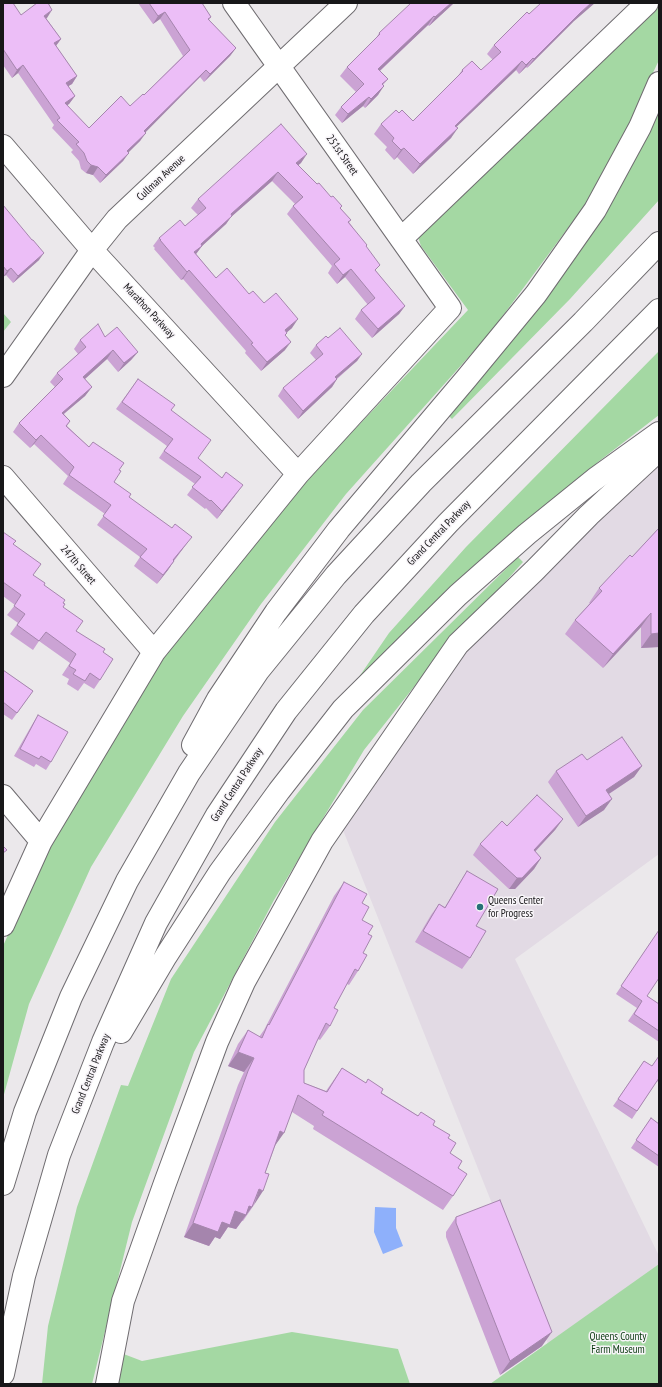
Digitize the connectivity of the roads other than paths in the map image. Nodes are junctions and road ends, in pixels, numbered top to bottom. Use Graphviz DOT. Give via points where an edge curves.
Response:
graph roads {
  1 [pos="234,3"];
  2 [pos="346,3"];
  3 [pos="647,3"];
  4 [pos="280,67"];
  5 [pos="659,83"];
  6 [pos="3,146"];
  7 [pos="400,239"];
  8 [pos="659,243"];
  9 [pos="92,250"];
  10 [pos="659,310"];
  11 [pos="3,376"];
  12 [pos="659,434"];
  13 [pos="659,450"];
  14 [pos="298,474"];
  15 [pos="3,478"];
  16 [pos="154,652"];
  17 [pos="3,796"];
  18 [pos="41,841"];
  19 [pos="126,881"];
  20 [pos="3,925"];
  21 [pos="59,1155"];
  22 [pos="3,1184"];
  23 [pos="3,1374"];
  24 [pos="106,1384"];
  1 -- 4 [label="main road, 251st Street"];
  2 -- 4 [label="main road, Cullman Avenue"];
  3 -- 7 [label="main road"];
  4 -- 7 [label="main road, 251st Street"];
  4 -- 9 [label="main road, Cullman Avenue" via="117,219"];
  5 -- 19 [label="main road" via="640,127 595,210 536,294 339,529 276,612 218,699 167,794"];
  6 -- 9 [label="main road, Marathon Parkway"];
  7 -- 14 [label="main road, 251st Street" via="450,308"];
  8 -- 19 [label="main road" via="584,322 421,483 336,575 258,671 189,773"];
  9 -- 11 [label="main road, Cullman Avenue"];
  9 -- 14 [label="main road, Marathon Parkway"];
  10 -- 21 [label="main road, Grand Central Parkway" via="448,523 364,614 286,711 217,815 156,923 103,1042"];
  12 -- 21 [label="main road" via="594,479 527,534 458,595 343,709 220,872 166,956 115,1042"];
  13 -- 24 [label="main road" via="458,644 322,841 244,982 217,1042 123,1301"];
  14 -- 16 [label="main road"];
  15 -- 16 [label="main road, 247th Street"];
  16 -- 18 [label="main road"];
  17 -- 18 [label="main road"];
  18 -- 20 [label="main road"];
  19 -- 22 [label="main road" via="71,997 25,1112"];
  21 -- 23 [label="main road, Grand Central Parkway" via="24,1276"];
}
